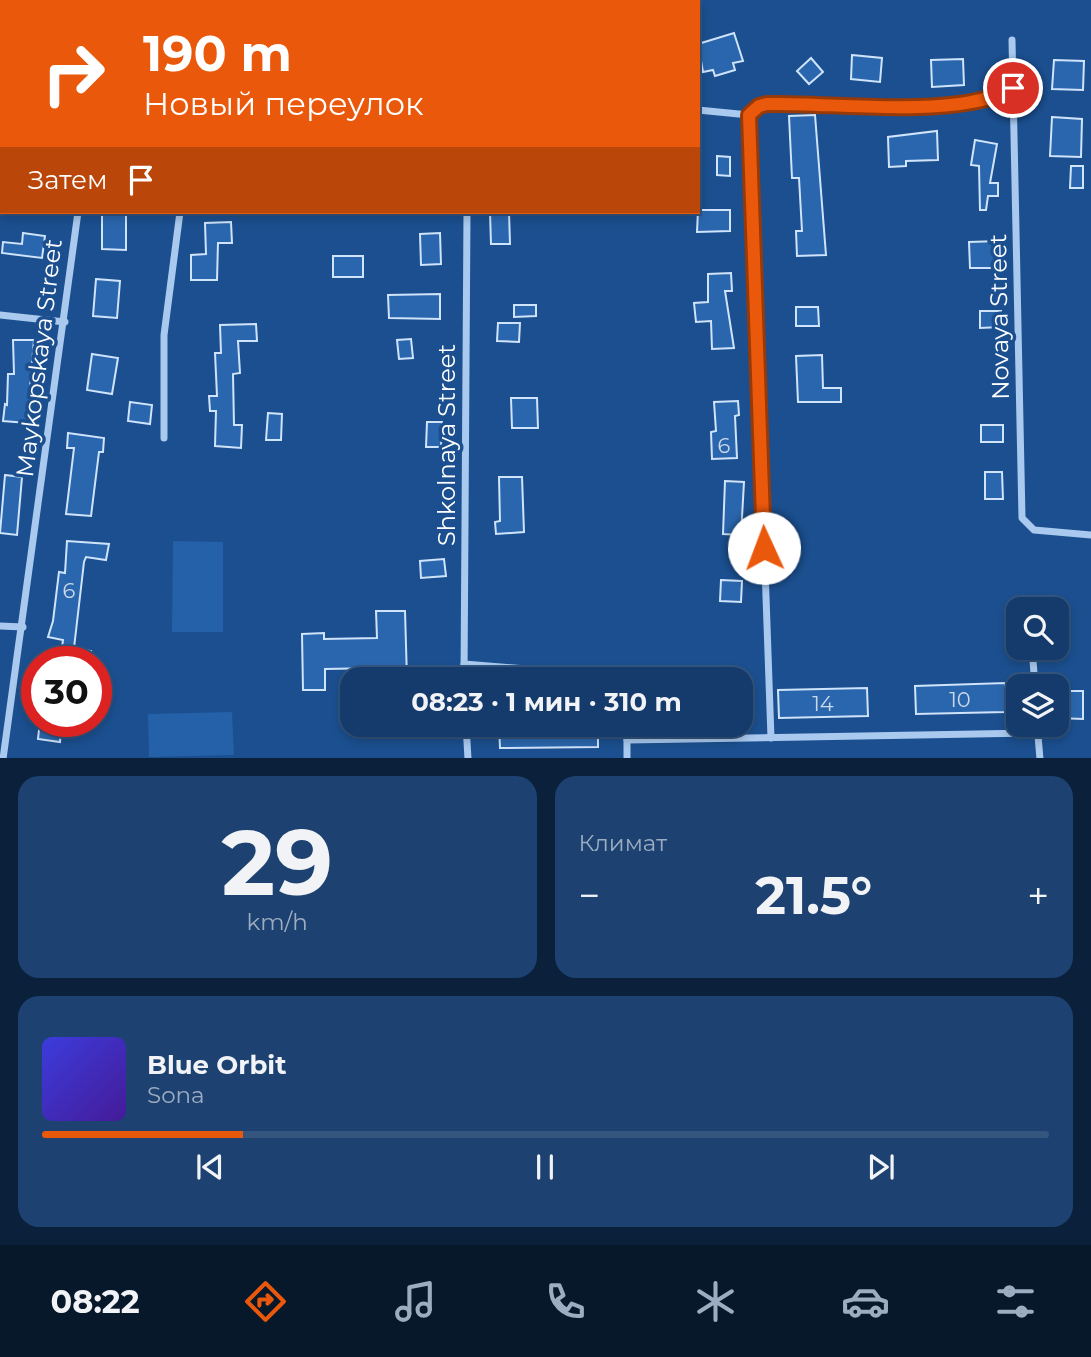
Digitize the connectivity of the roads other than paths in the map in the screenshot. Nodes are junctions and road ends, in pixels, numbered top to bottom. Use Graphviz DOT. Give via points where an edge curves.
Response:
graph roads {
  1 [pos="1012,40"];
  2 [pos="1013,88"];
  3 [pos="700,110"];
  4 [pos="749,115"];
  5 [pos="78,214"];
  6 [pos="180,214"];
  7 [pos="467,214"];
  8 [pos="0,315"];
  9 [pos="65,322"];
  10 [pos="164,438"];
  11 [pos="1091,535"];
  12 [pos="0,626"];
  13 [pos="23,627"];
  14 [pos="464,664"];
  15 [pos="501,667"];
  16 [pos="1006,734"];
  17 [pos="467,737"];
  18 [pos="1038,737"];
  19 [pos="771,738"];
  20 [pos="627,740"];
  21 [pos="4,758"];
  22 [pos="468,758"];
  23 [pos="627,758"];
  24 [pos="1040,758"];
  1 -- 2 [label="street, Novaya Street"];
  2 -- 4 [label="street" via="977,103 767,104"];
  2 -- 11 [label="street, Novaya Street" via="1022,518 1034,530"];
  3 -- 4 [label="street"];
  4 -- 19 [label="street"];
  5 -- 9 [label="street, Maykopskaya Street"];
  6 -- 10 [label="street" via="164,335"];
  7 -- 14 [label="street, Shkolnaya Street"];
  8 -- 9 [label="street"];
  9 -- 13 [label="street, Maykopskaya Street"];
  12 -- 13 [label="street"];
  13 -- 21 [label="street, Maykopskaya Street"];
  14 -- 15 [label="street"];
  16 -- 19 [label="street"];
  17 -- 22 [label="street"];
  18 -- 24 [label="street"];
  19 -- 20 [label="street"];
  20 -- 23 [label="street"];
}
